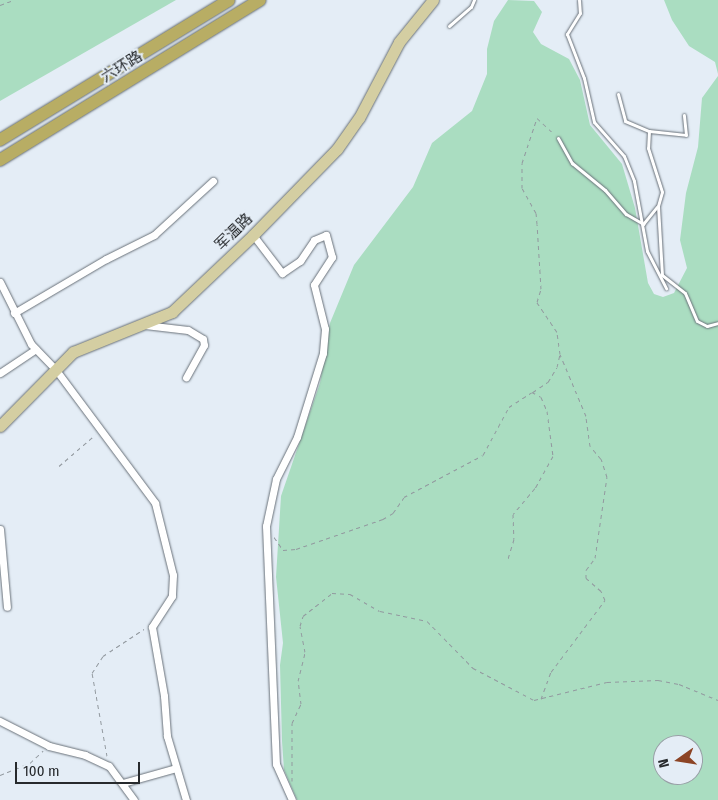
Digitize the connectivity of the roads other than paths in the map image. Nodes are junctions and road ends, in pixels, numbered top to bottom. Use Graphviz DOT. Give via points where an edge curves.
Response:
graph roads {
  1 [pos="229,0"];
  2 [pos="260,0"];
  3 [pos="433,0"];
  4 [pos="474,0"];
  5 [pos="579,0"];
  6 [pos="448,26"];
  7 [pos="618,94"];
  8 [pos="684,115"];
  9 [pos="649,131"];
  10 [pos="558,138"];
  11 [pos="0,140"];
  12 [pos="0,160"];
  13 [pos="213,182"];
  14 [pos="658,206"];
  15 [pos="643,224"];
  16 [pos="253,235"];
  17 [pos="0,282"];
  18 [pos="666,288"];
  19 [pos="14,313"];
  20 [pos="718,323"];
  21 [pos="145,325"];
  22 [pos="36,349"];
  23 [pos="56,370"];
  24 [pos="0,373"];
  25 [pos="186,377"];
  26 [pos="0,426"];
  27 [pos="0,528"];
  28 [pos="7,607"];
  29 [pos="0,721"];
  30 [pos="176,768"];
  31 [pos="123,783"];
  32 [pos="291,798"];
  33 [pos="134,800"];
  34 [pos="186,800"];
  1 -- 11 [label="highway, 六环路"];
  2 -- 12 [label="highway, 六环路"];
  3 -- 16 [label="main road, 军温路" via="400,42 359,118 337,149"];
  4 -- 6 [label="lane" via="471,7"];
  5 -- 15 [label="lane" via="580,13 567,34 584,78 594,122 624,156 634,181"];
  7 -- 9 [label="lane" via="625,121"];
  8 -- 9 [label="lane" via="686,135"];
  9 -- 14 [label="lane" via="648,148 662,192"];
  10 -- 15 [label="lane" via="572,163 605,190 626,214"];
  13 -- 19 [label="street" via="154,235"];
  14 -- 15 [label="lane"];
  14 -- 20 [label="lane" via="662,274 685,293 697,321 707,326"];
  15 -- 18 [label="lane" via="647,251"];
  16 -- 21 [label="main road, 军温路" via="172,312"];
  16 -- 32 [label="street" via="282,274 300,261 314,240 326,235 332,257 314,285 325,329 323,353 297,438 276,479 266,526 276,764"];
  17 -- 19 [label="street"];
  19 -- 22 [label="street"];
  21 -- 23 [label="main road, 军温路" via="73,352"];
  21 -- 25 [label="street" via="188,330 203,339 204,345"];
  22 -- 23 [label="street"];
  22 -- 24 [label="street"];
  23 -- 26 [label="main road, 军温路"];
  23 -- 30 [label="street" via="155,503 163,528 173,575 172,596 152,627 167,736"];
  27 -- 28 [label="street"];
  29 -- 31 [label="street" via="49,746 85,755 108,766"];
  30 -- 31 [label="street"];
  30 -- 34 [label="street"];
  31 -- 33 [label="street"];
}
